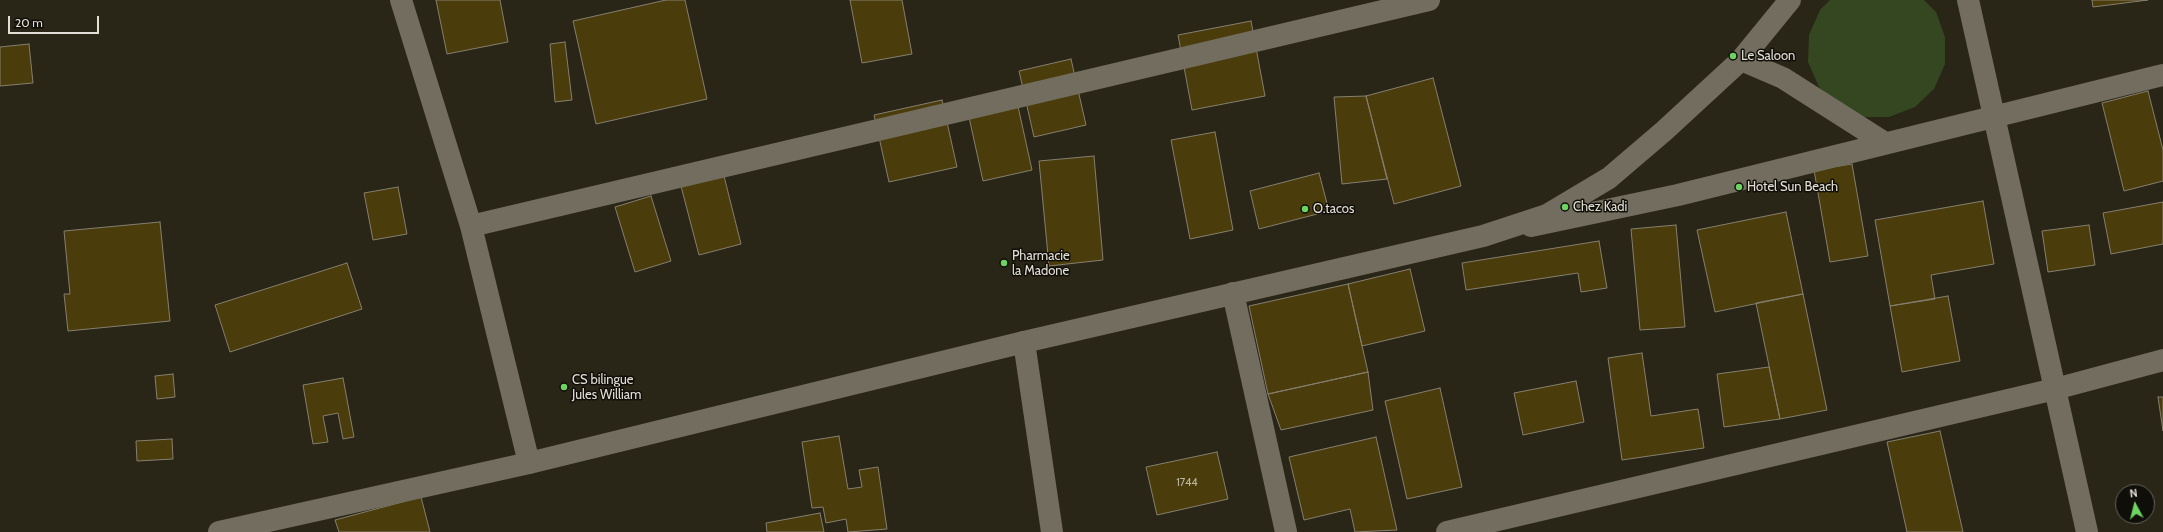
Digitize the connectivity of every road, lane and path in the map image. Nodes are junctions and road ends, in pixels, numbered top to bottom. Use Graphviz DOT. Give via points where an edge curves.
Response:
graph roads {
  1 [pos="401,0"];
  2 [pos="1429,0"];
  3 [pos="1790,0"];
  4 [pos="1968,0"];
  5 [pos="1741,60"];
  6 [pos="2163,75"];
  7 [pos="1994,116"];
  8 [pos="1885,143"];
  9 [pos="471,226"];
  10 [pos="1483,236"];
  11 [pos="1233,293"];
  12 [pos="1024,342"];
  13 [pos="2163,360"];
  14 [pos="2055,389"];
  15 [pos="529,463"];
  16 [pos="225,531"];
  17 [pos="1052,532"];
  18 [pos="1286,532"];
  19 [pos="1447,532"];
  20 [pos="2088,532"];
  1 -- 9 [label="street"];
  2 -- 9 [label="street"];
  3 -- 5 [label="street"];
  4 -- 7 [label="street"];
  5 -- 8 [label="street" via="1783,78"];
  5 -- 10 [label="street" via="1609,178 1547,215"];
  6 -- 7 [label="street"];
  7 -- 8 [label="street"];
  7 -- 14 [label="street"];
  8 -- 10 [label="street" via="1678,196"];
  9 -- 15 [label="street"];
  10 -- 11 [label="street"];
  11 -- 12 [label="street"];
  11 -- 18 [label="street"];
  12 -- 15 [label="street"];
  12 -- 17 [label="street"];
  13 -- 14 [label="street"];
  14 -- 19 [label="street"];
  14 -- 20 [label="street"];
  15 -- 16 [label="street"];
}
